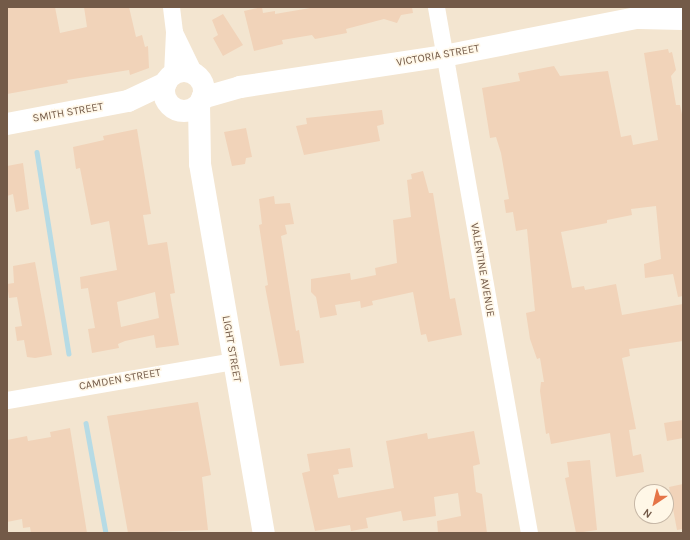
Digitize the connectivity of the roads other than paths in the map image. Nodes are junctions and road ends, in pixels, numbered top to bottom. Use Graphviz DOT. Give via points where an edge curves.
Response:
graph roads {
  1 [pos="170,7"];
  2 [pos="436,7"];
  3 [pos="660,7"];
  4 [pos="682,7"];
  5 [pos="683,15"];
  6 [pos="636,18"];
  7 [pos="683,19"];
  8 [pos="174,32"];
  9 [pos="444,56"];
  10 [pos="197,76"];
  11 [pos="240,87"];
  12 [pos="169,91"];
  13 [pos="200,102"];
  14 [pos="7,124"];
  15 [pos="200,164"];
  16 [pos="233,361"];
  17 [pos="7,400"];
  18 [pos="264,533"];
  19 [pos="529,533"];
  1 -- 8 [label="street, LIGHT STREET"];
  2 -- 9 [label="street, VALENTINE AVENUE"];
  3 -- 6 [label="street, VICTORIA STREET"];
  4 -- 5 [label="street"];
  6 -- 7 [label="street, VICTORIA STREET"];
  6 -- 9 [label="street, VICTORIA STREET"];
  8 -- 10 [label="street, LIGHT STREET"];
  8 -- 12 [label="street, LIGHT STREET"];
  9 -- 11 [label="street, VICTORIA STREET"];
  9 -- 19 [label="street, VALENTINE AVENUE"];
  10 -- 11 [label="street, VICTORIA STREET"];
  10 -- 12 [label="street" via="184,71"];
  10 -- 13 [label="street" via="203,87"];
  11 -- 13 [label="street, VICTORIA STREET"];
  12 -- 13 [label="street" via="183,111"];
  12 -- 14 [label="street, SMITH STREET"];
  12 -- 15 [label="street, LIGHT STREET"];
  13 -- 15 [label="street, LIGHT STREET"];
  15 -- 16 [label="street, LIGHT STREET"];
  16 -- 17 [label="street, CAMDEN STREET"];
  16 -- 18 [label="street, LIGHT STREET"];
}
